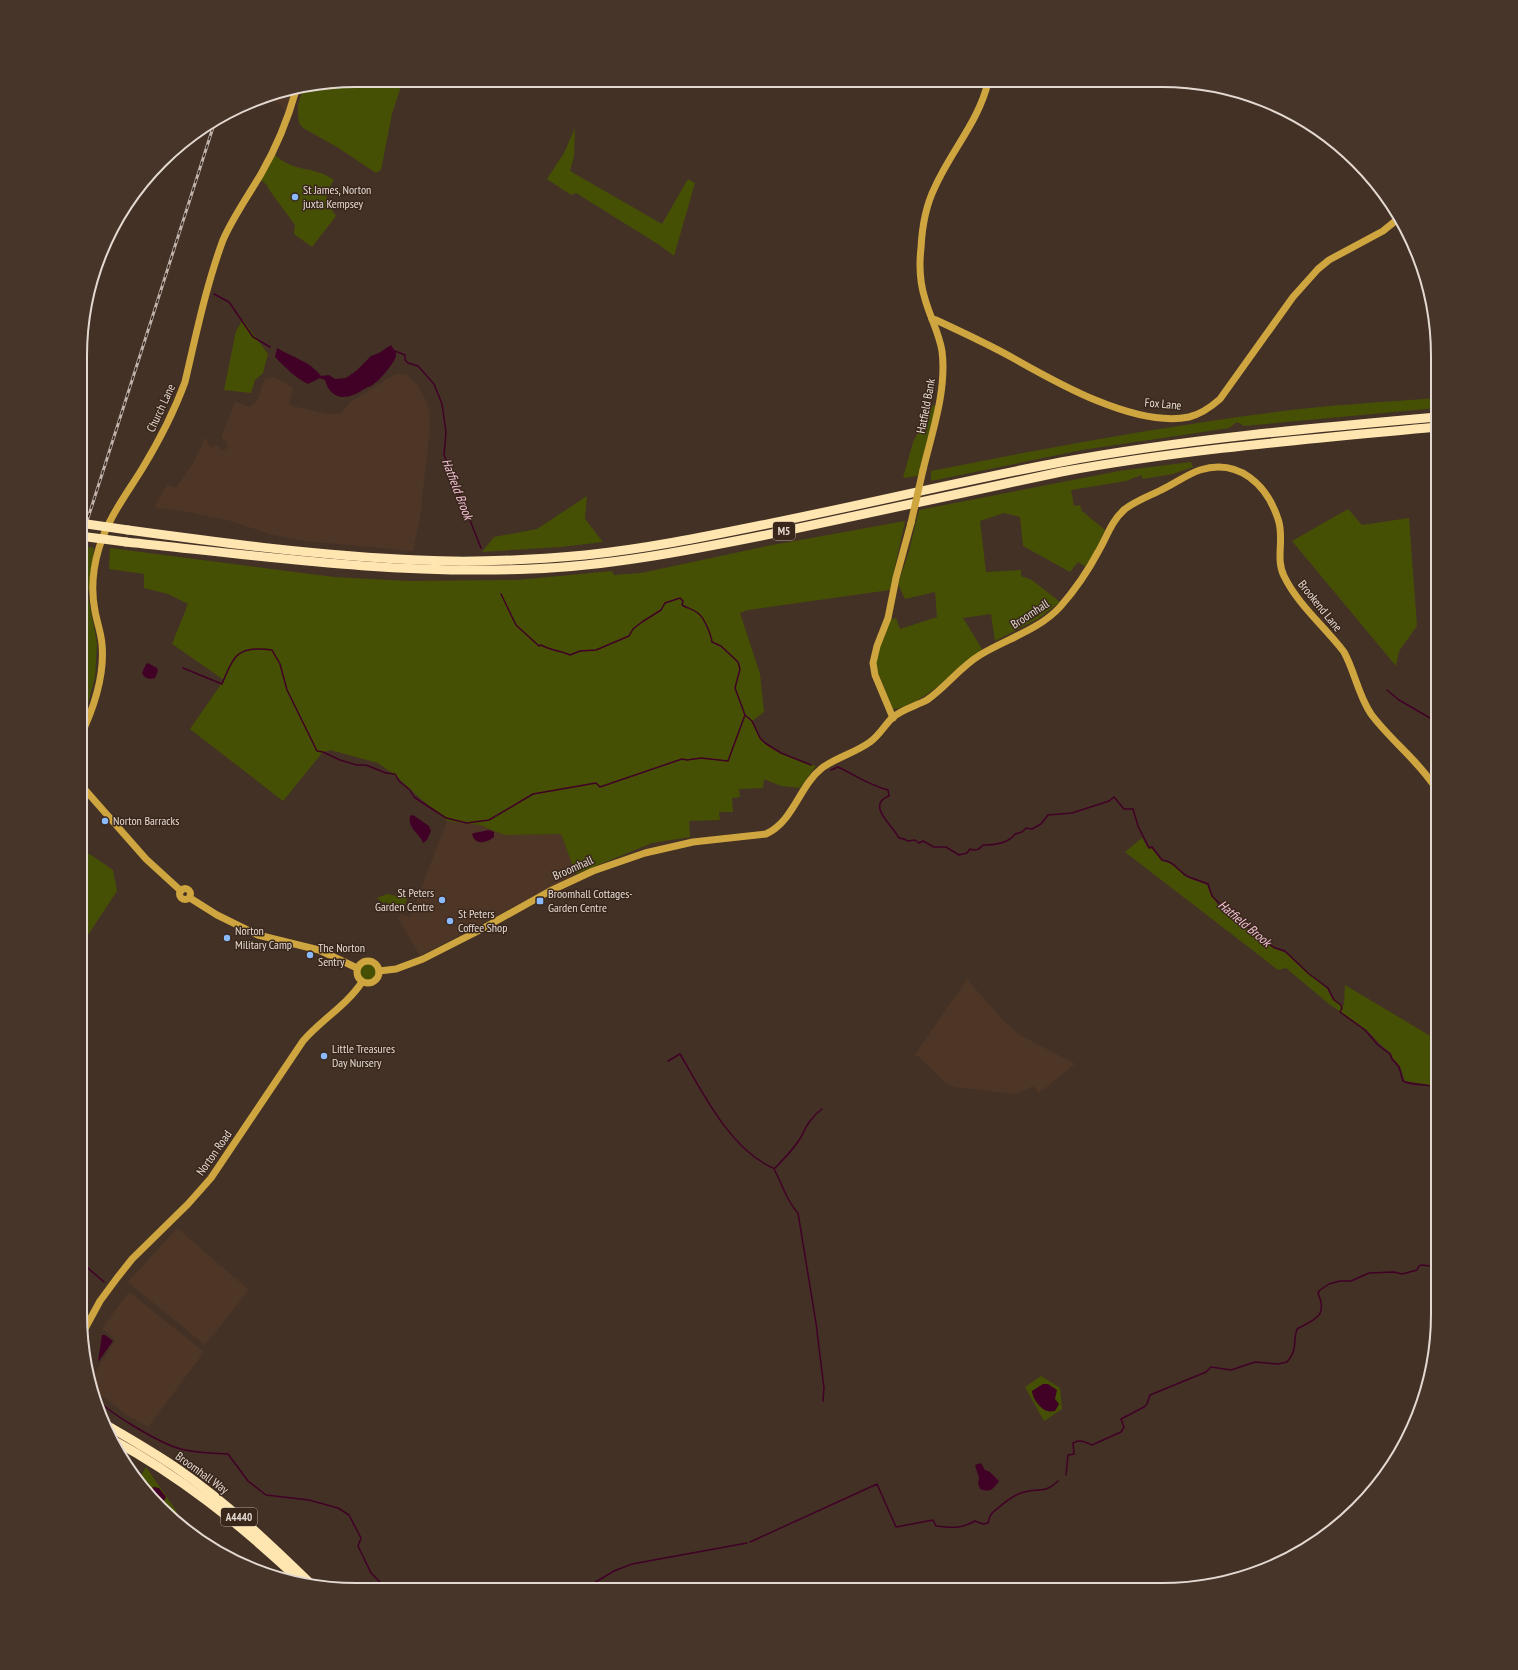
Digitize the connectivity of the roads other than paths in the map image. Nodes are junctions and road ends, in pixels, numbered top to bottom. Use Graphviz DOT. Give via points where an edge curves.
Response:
graph roads {
  1 [pos="986,87"];
  2 [pos="295,94"];
  3 [pos="1395,221"];
  4 [pos="932,320"];
  5 [pos="1431,418"];
  6 [pos="1431,428"];
  7 [pos="1189,474"];
  8 [pos="87,524"];
  9 [pos="87,537"];
  10 [pos="892,718"];
  11 [pos="87,722"];
  12 [pos="1431,782"];
  13 [pos="87,792"];
  14 [pos="357,968"];
  15 [pos="379,971"];
  16 [pos="362,982"];
  17 [pos="88,1324"];
  18 [pos="113,1429"];
  19 [pos="121,1445"];
  20 [pos="294,1576"];
  21 [pos="305,1578"];
  1 -- 4 [label="street, Hatfield Bank" via="976,116 940,175 929,202 920,271 923,292"];
  2 -- 11 [label="street, Church Lane" via="289,114 264,168 223,241 181,392 150,455 111,518 99,548 93,585 102,644 102,663 96,698"];
  3 -- 4 [label="street, Fox Lane" via="1383,231 1329,260 1318,270 1293,297 1220,399 1205,411 1189,417 1144,415 1107,405 1038,373 992,346"];
  4 -- 10 [label="street, Hatfield Bank, bridge" via="941,348 943,380 888,618 873,663 875,675"];
  5 -- 8 [label="highway, M5, bridge" via="1280,432 1060,462 717,534 638,548 585,554 462,561 418,560 249,546"];
  6 -- 9 [label="highway, M5, bridge" via="1183,453 1061,472 724,543 638,558 533,569 393,569 314,563"];
  7 -- 10 [label="street, Broomhall" via="1127,507 1118,515 1093,561 1064,602 1049,617 1034,628 980,655 927,700"];
  7 -- 12 [label="street, Brookend Lane" via="1208,468 1232,468 1248,475 1262,488 1279,520 1281,568 1289,585 1344,652 1361,696 1371,713"];
  10 -- 15 [label="street, Broomhall" via="869,743 822,768 775,830 766,834 693,842 645,852 571,880 423,959 396,969"];
  13 -- 14 [label="street" via="146,859 181,891 189,890 190,898 258,936 319,950"];
  14 -- 15 [label="street" via="361,963 369,961 375,963"];
  14 -- 16 [label="street" via="357,976"];
  15 -- 16 [label="street" via="372,982"];
  16 -- 17 [label="street, Norton Road" via="356,991 304,1041 211,1178 132,1259 100,1301"];
  18 -- 21 [label="highway, Broomhall Way / A4440" via="178,1469 212,1494"];
  19 -- 20 [label="highway, Broomhall Way / A4440" via="173,1476 213,1505"];
}
